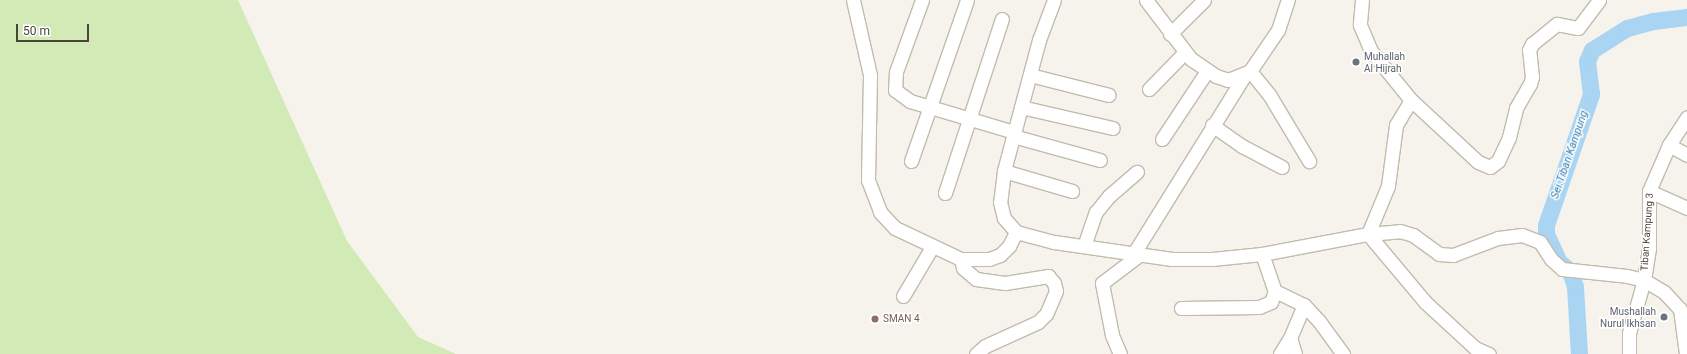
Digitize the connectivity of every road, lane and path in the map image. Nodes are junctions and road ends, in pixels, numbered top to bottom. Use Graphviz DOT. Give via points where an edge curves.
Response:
graph roads {
  1 [pos="853,0"];
  2 [pos="922,0"];
  3 [pos="967,0"];
  4 [pos="1146,0"];
  5 [pos="1204,0"];
  6 [pos="1288,0"];
  7 [pos="1362,0"];
  8 [pos="1599,0"];
  9 [pos="1051,1"];
  10 [pos="1002,20"];
  11 [pos="1170,34"];
  12 [pos="1185,52"];
  13 [pos="1207,71"];
  14 [pos="1247,74"];
  15 [pos="1030,75"];
  16 [pos="1149,89"];
  17 [pos="1109,96"];
  18 [pos="1411,100"];
  19 [pos="929,107"];
  20 [pos="1021,108"];
  21 [pos="1687,116"];
  22 [pos="969,119"];
  23 [pos="1212,125"];
  24 [pos="1113,128"];
  25 [pos="1014,134"];
  26 [pos="1162,139"];
  27 [pos="1669,145"];
  28 [pos="1687,155"];
  29 [pos="1100,160"];
  30 [pos="911,161"];
  31 [pos="1309,161"];
  32 [pos="1282,167"];
  33 [pos="1004,172"];
  34 [pos="1137,172"];
  35 [pos="1072,190"];
  36 [pos="1649,191"];
  37 [pos="946,192"];
  38 [pos="1687,208"];
  39 [pos="1016,232"];
  40 [pos="1368,234"];
  41 [pos="1084,246"];
  42 [pos="932,247"];
  43 [pos="1137,254"];
  44 [pos="1262,254"];
  45 [pos="961,259"];
  46 [pos="1644,280"];
  47 [pos="1275,291"];
  48 [pos="903,296"];
  49 [pos="1304,305"];
  50 [pos="1181,308"];
  51 [pos="1290,338"];
  52 [pos="976,354"];
  53 [pos="1120,354"];
  54 [pos="1280,354"];
  55 [pos="1295,354"];
  56 [pos="1343,354"];
  57 [pos="1489,354"];
  58 [pos="1629,354"];
  59 [pos="1686,354"];
  1 -- 42 [label="street" via="870,75 866,166 872,196 886,221"];
  2 -- 19 [label="street" via="894,83 900,95"];
  3 -- 19 [label="street"];
  4 -- 11 [label="street"];
  5 -- 11 [label="street"];
  6 -- 14 [label="street" via="1278,30"];
  7 -- 18 [label="street" via="1360,25 1368,45"];
  8 -- 18 [label="street" via="1578,28 1557,24 1532,44 1529,50 1532,77 1530,84 1516,108 1509,137 1495,165 1490,167 1478,162"];
  9 -- 15 [label="street"];
  10 -- 22 [label="street"];
  11 -- 12 [label="street"];
  12 -- 13 [label="street"];
  12 -- 16 [label="street"];
  13 -- 14 [label="street" via="1228,80"];
  13 -- 26 [label="street"];
  14 -- 23 [label="street"];
  14 -- 31 [label="street" via="1270,96"];
  15 -- 17 [label="street"];
  15 -- 20 [label="street"];
  18 -- 40 [label="street" via="1396,125 1388,186"];
  19 -- 22 [label="street"];
  19 -- 30 [label="street"];
  20 -- 24 [label="street"];
  20 -- 25 [label="street"];
  21 -- 27 [label="street, Tiban Kampung 3"];
  22 -- 25 [label="street"];
  22 -- 37 [label="street"];
  23 -- 32 [label="street" via="1242,146"];
  23 -- 43 [label="street"];
  25 -- 29 [label="street"];
  25 -- 33 [label="street"];
  27 -- 28 [label="street"];
  27 -- 36 [label="street, Tiban Kampung 3"];
  33 -- 35 [label="street"];
  33 -- 39 [label="street" via="1000,202 1004,218"];
  34 -- 41 [label="street" via="1109,196 1096,212"];
  36 -- 38 [label="street"];
  36 -- 46 [label="street, Tiban Kampung 3" via="1648,248"];
  39 -- 41 [label="street" via="1037,239"];
  39 -- 45 [label="street" via="1009,246 1000,255 989,259"];
  40 -- 44 [label="street"];
  40 -- 46 [label="street" via="1406,232 1445,256 1498,238 1522,235 1540,242 1551,259 1562,269"];
  40 -- 57 [label="street" via="1425,302 1475,348"];
  41 -- 43 [label="street"];
  42 -- 45 [label="street"];
  42 -- 48 [label="street"];
  43 -- 44 [label="street" via="1172,259 1212,259"];
  43 -- 53 [label="street" via="1102,283 1112,335"];
  44 -- 47 [label="street"];
  45 -- 52 [label="street" via="963,268 976,279 1005,283 1048,276 1056,291 1046,314 1038,322 986,346"];
  46 -- 58 [label="street, Tiban Kampung 3" via="1629,333"];
  46 -- 59 [label="street" via="1680,309"];
  47 -- 49 [label="street"];
  47 -- 50 [label="street" via="1271,302 1259,307"];
  49 -- 51 [label="street"];
  49 -- 56 [label="street"];
  51 -- 54 [label="street"];
  51 -- 55 [label="street"];
}
